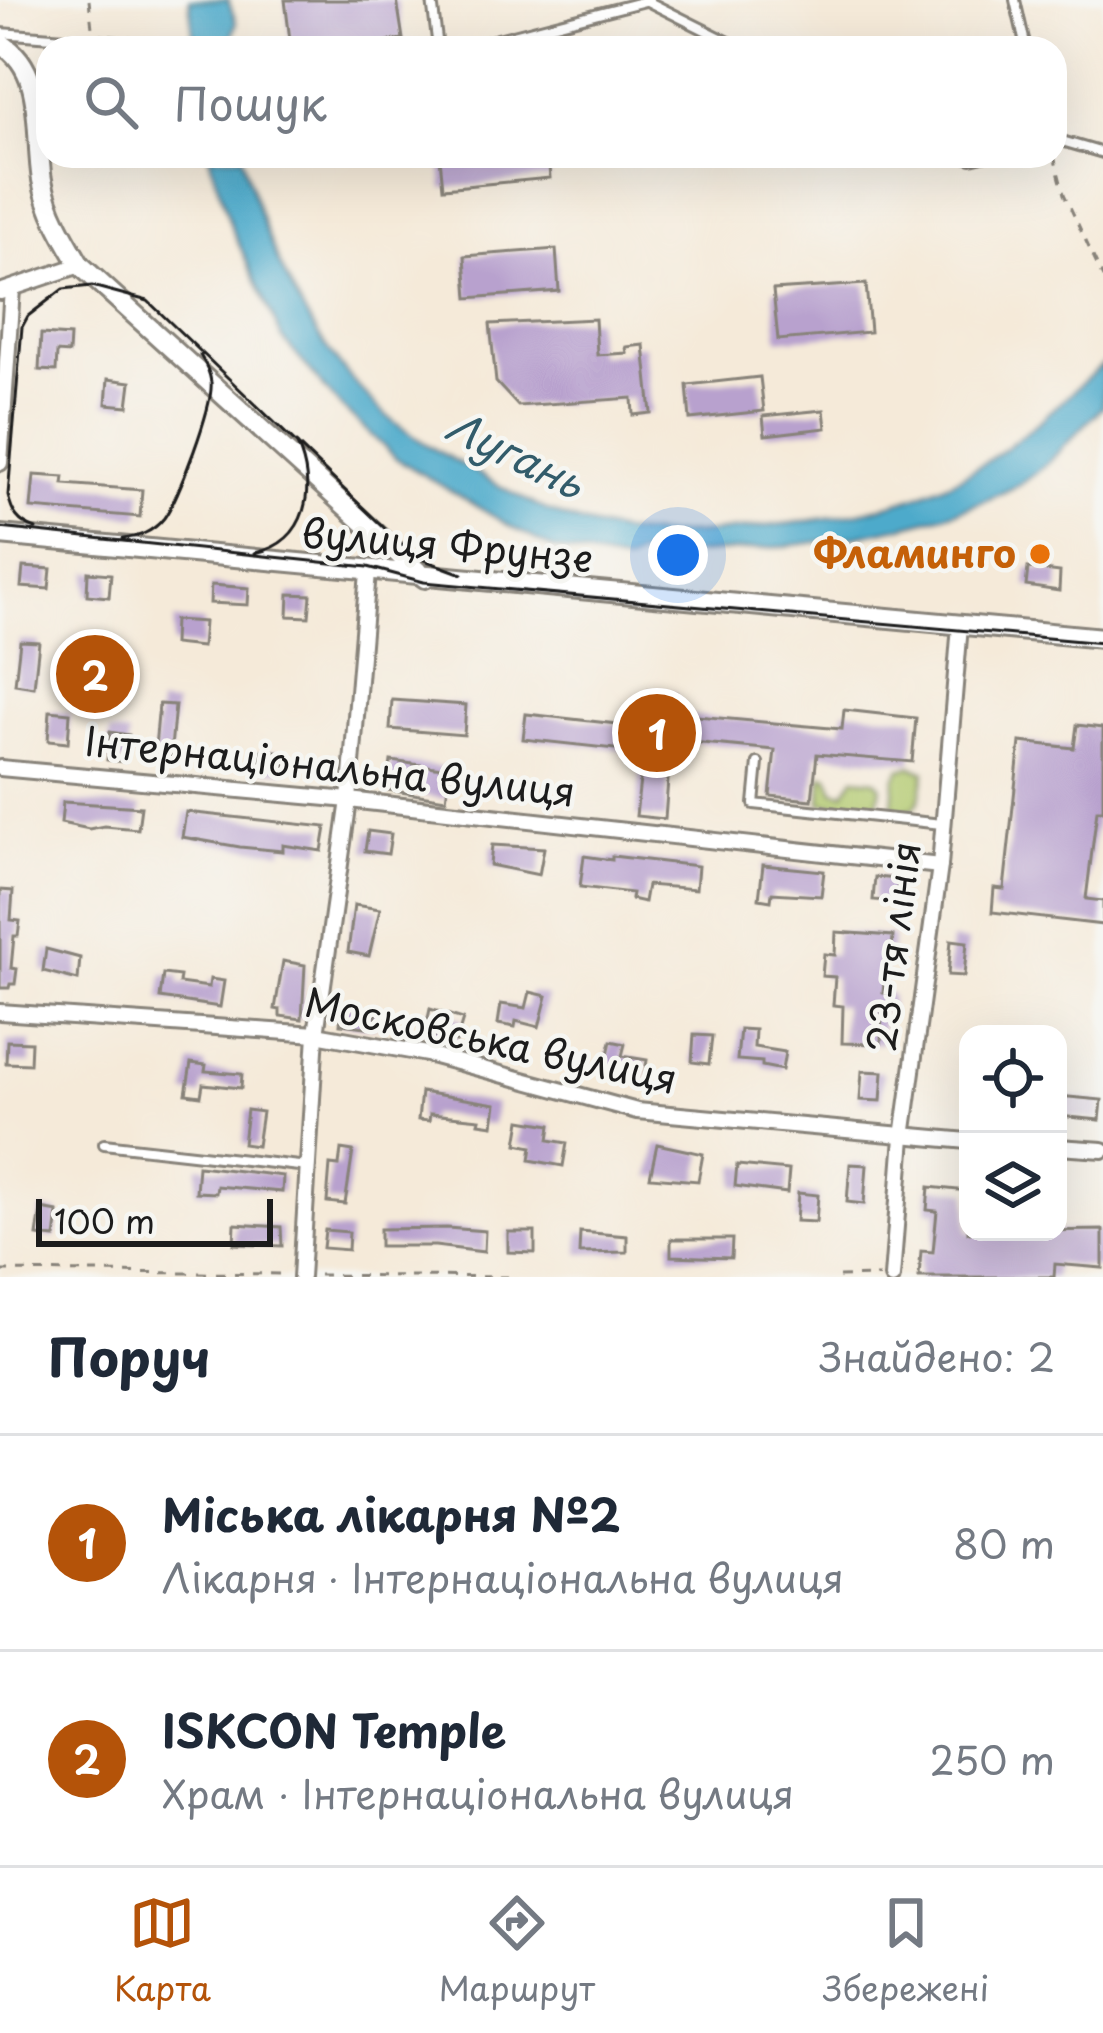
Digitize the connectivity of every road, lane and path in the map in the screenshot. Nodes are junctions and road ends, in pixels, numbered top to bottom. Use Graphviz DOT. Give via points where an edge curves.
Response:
graph roads {
  1 [pos="89,0"];
  2 [pos="432,0"];
  3 [pos="1015,0"];
  4 [pos="648,1"];
  5 [pos="0,33"];
  6 [pos="56,36"];
  7 [pos="94,36"];
  8 [pos="436,36"];
  9 [pos="510,36"];
  10 [pos="717,36"];
  11 [pos="1023,36"];
  12 [pos="0,44"];
  13 [pos="36,125"];
  14 [pos="1067,142"];
  15 [pos="1103,153"];
  16 [pos="43,168"];
  17 [pos="1057,168"];
  18 [pos="80,266"];
  19 [pos="1103,278"];
  20 [pos="6,290"];
  21 [pos="0,463"];
  22 [pos="0,535"];
  23 [pos="368,572"];
  24 [pos="424,578"];
  25 [pos="960,626"];
  26 [pos="1103,638"];
  27 [pos="758,763"];
  28 [pos="0,767"];
  29 [pos="350,800"];
  30 [pos="944,824"];
  31 [pos="940,866"];
  32 [pos="0,1012"];
  33 [pos="316,1034"];
  34 [pos="903,1137"];
  35 [pos="959,1140"];
  36 [pos="104,1144"];
  37 [pos="1067,1148"];
  38 [pos="1103,1150"];
  39 [pos="308,1167"];
  40 [pos="0,1271"];
  41 [pos="301,1276"];
  42 [pos="892,1276"];
  43 [pos="509,1277"];
  44 [pos="838,1277"];
  1 -- 7 [label="path"];
  2 -- 8 [label="lane"];
  3 -- 11 [label="lane"];
  4 -- 9 [label="lane"];
  4 -- 10 [label="lane"];
  5 -- 6 [label="lane"];
  12 -- 13 [label="street" via="23,65"];
  14 -- 15 [label="lane"];
  16 -- 18 [label="street" via="49,206"];
  17 -- 19 [label="path"];
  18 -- 20 [label="street"];
  18 -- 24 [label="street"];
  20 -- 21 [label="street"];
  22 -- 23 [label="street, вулиця Фрунзе"];
  23 -- 24 [label="street, вулиця Фрунзе"];
  23 -- 29 [label="street"];
  24 -- 25 [label="street, вулиця Фрунзе"];
  25 -- 26 [label="street, вулиця Фрунзе"];
  25 -- 30 [label="street, 23-тя лінія"];
  27 -- 30 [label="lane" via="754,804"];
  28 -- 29 [label="street, Інтернаціональна вулиця"];
  29 -- 31 [label="street, Інтернаціональна вулиця"];
  29 -- 33 [label="street"];
  30 -- 31 [label="street, 23-тя лінія"];
  31 -- 34 [label="street, 23-тя лінія"];
  32 -- 33 [label="street, Московська вулиця"];
  33 -- 34 [label="street, Московська вулиця" via="427,1054 638,1111"];
  33 -- 39 [label="street"];
  34 -- 35 [label="street, Московська вулиця"];
  34 -- 42 [label="street, 23-тя лінія"];
  36 -- 39 [label="lane"];
  37 -- 38 [label="street"];
  39 -- 41 [label="street"];
  40 -- 41 [label="path"];
  41 -- 43 [label="path"];
  42 -- 44 [label="path"];
}
